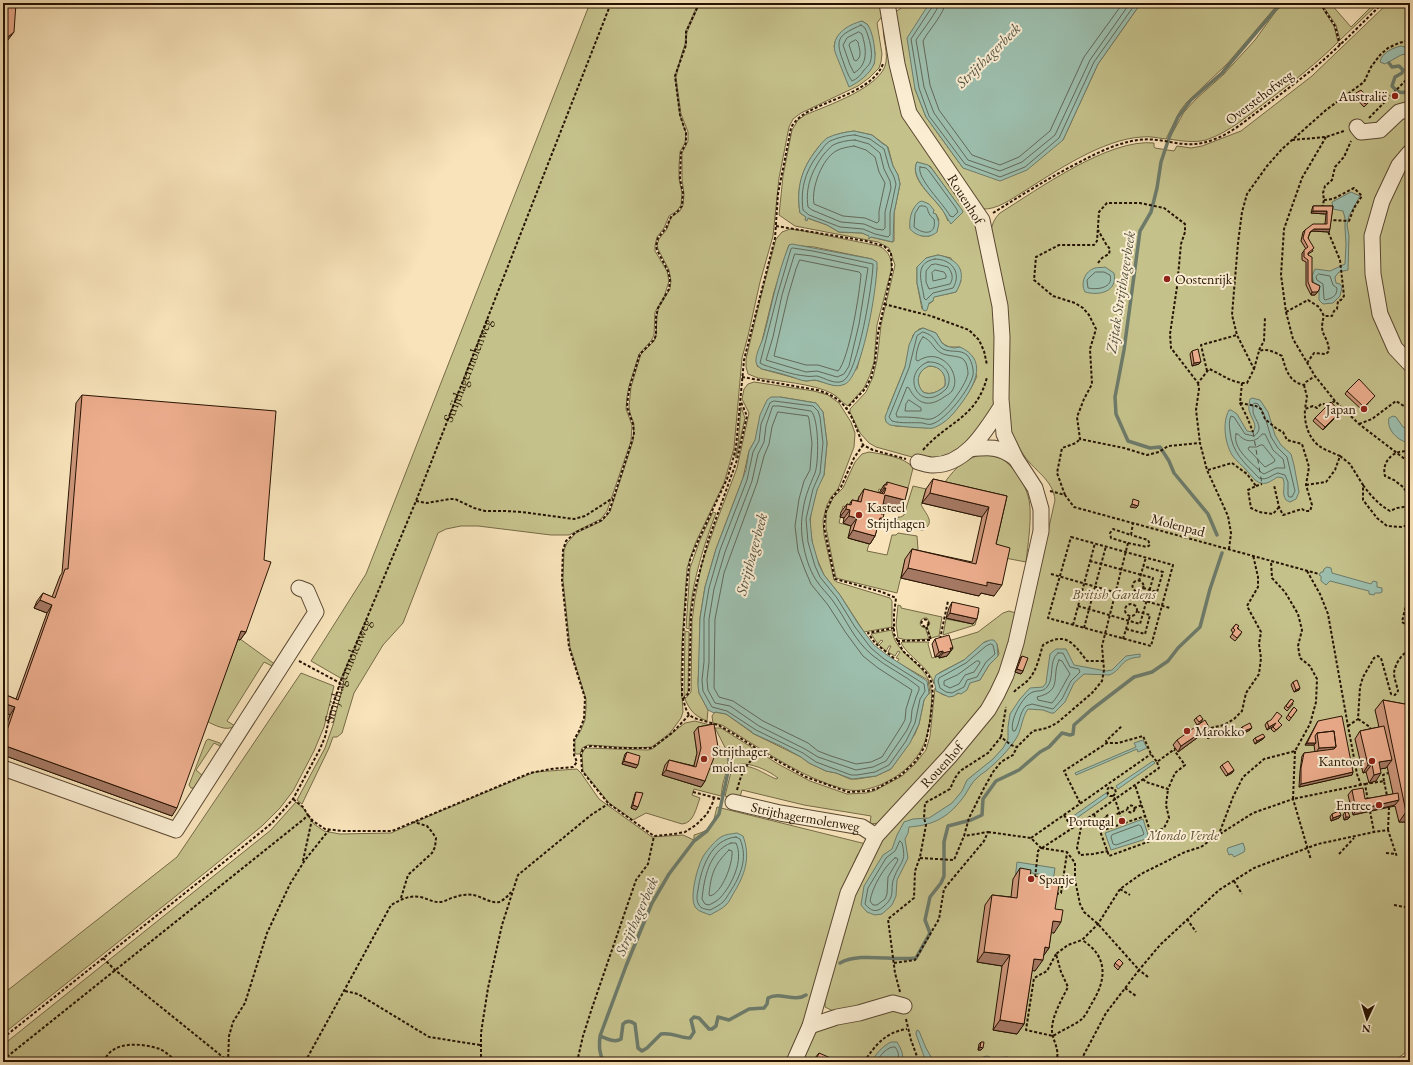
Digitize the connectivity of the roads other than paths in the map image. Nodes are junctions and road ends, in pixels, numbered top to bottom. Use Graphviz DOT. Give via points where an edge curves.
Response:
graph roads {
  1 [pos="887,3"];
  2 [pos="1410,109"];
  3 [pos="1357,127"];
  4 [pos="1410,152"];
  5 [pos="1410,364"];
  6 [pos="1002,408"];
  7 [pos="970,449"];
  8 [pos="1016,459"];
  9 [pos="918,462"];
  10 [pos="299,588"];
  11 [pos="3,768"];
  12 [pos="733,802"];
  13 [pos="876,836"];
  14 [pos="904,1006"];
  15 [pos="810,1026"];
  16 [pos="794,1062"];
  1 -- 6 [label="street, Rouenhof" via="897,64 909,113 982,220 1000,306"];
  2 -- 3 [label="street" via="1399,112 1380,130 1361,132"];
  4 -- 5 [label="street" via="1399,165 1382,201 1372,236 1373,274 1380,314 1395,348"];
  6 -- 7 [label="street"];
  6 -- 8 [label="street, Rouenhof" via="1004,434"];
  7 -- 8 [label="street, Rouenhof" via="997,448"];
  7 -- 9 [label="street" via="952,461 942,464 933,466"];
  8 -- 13 [label="street, Rouenhof" via="1036,488 1041,509 1041,531 1016,643 1006,674 988,710 950,756"];
  10 -- 11 [label="street" via="307,591 316,612 176,830"];
  12 -- 13 [label="street, Strijthagermolenweg" via="862,827"];
  13 -- 15 [label="street, Rouenhof" via="848,893"];
  14 -- 15 [label="street" via="893,1003"];
  15 -- 16 [label="street, Rouenhof"];
}
